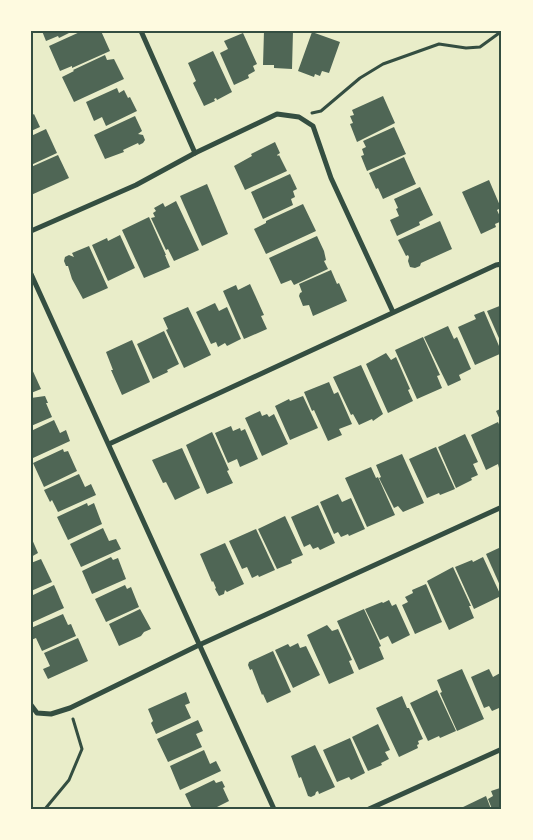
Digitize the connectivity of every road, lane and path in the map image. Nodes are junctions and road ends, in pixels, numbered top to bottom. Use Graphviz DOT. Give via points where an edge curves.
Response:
graph roads {
  1 [pos="141,31"];
  2 [pos="502,32"];
  3 [pos="299,116"];
  4 [pos="195,153"];
  5 [pos="31,231"];
  6 [pos="502,264"];
  7 [pos="31,274"];
  8 [pos="393,312"];
  9 [pos="110,444"];
  10 [pos="502,507"];
  11 [pos="200,645"];
  12 [pos="31,705"];
  13 [pos="70,708"];
  14 [pos="502,749"];
  15 [pos="45,809"];
  16 [pos="274,809"];
  17 [pos="369,809"];
  1 -- 4 [label="street"];
  2 -- 3 [label="path" via="480,46 466,48 439,44 383,64 321,110"];
  3 -- 4 [label="street" via="277,114"];
  3 -- 8 [label="street" via="313,126 332,178"];
  4 -- 5 [label="street" via="136,184"];
  6 -- 8 [label="street"];
  7 -- 9 [label="street"];
  8 -- 9 [label="street"];
  9 -- 11 [label="street"];
  10 -- 11 [label="street"];
  11 -- 13 [label="street"];
  11 -- 16 [label="street"];
  12 -- 13 [label="street" via="37,713 51,714"];
  13 -- 15 [label="path" via="82,749 69,780"];
  14 -- 17 [label="street"];
}
